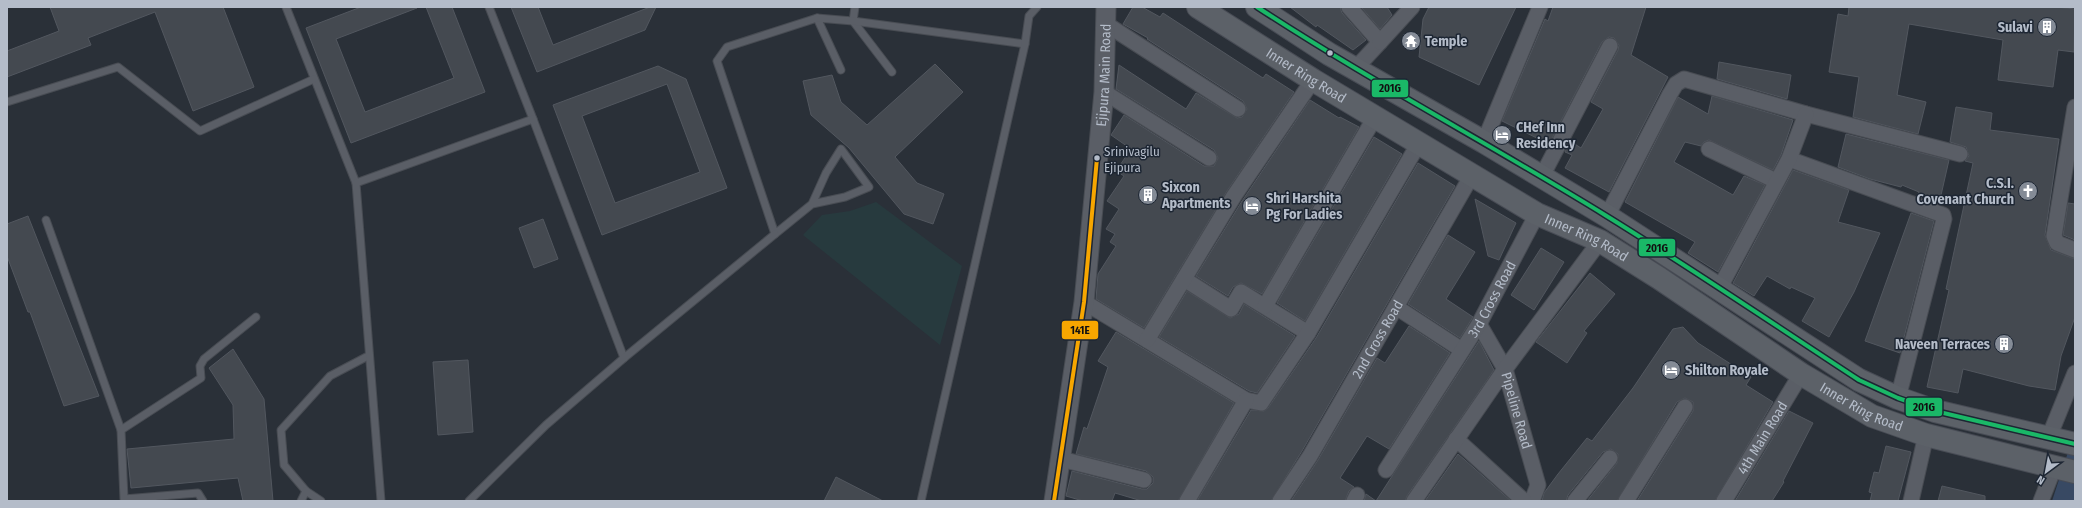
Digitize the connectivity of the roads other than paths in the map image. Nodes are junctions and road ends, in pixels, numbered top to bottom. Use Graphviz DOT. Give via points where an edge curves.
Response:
graph roads {
  1 [pos="286,7"];
  2 [pos="489,7"];
  3 [pos="855,7"];
  4 [pos="1037,7"];
  5 [pos="1198,7"];
  6 [pos="1257,7"];
  7 [pos="1349,7"];
  8 [pos="1540,7"];
  9 [pos="1408,8"];
  10 [pos="1106,15"];
  11 [pos="817,18"];
  12 [pos="853,21"];
  13 [pos="1380,42"];
  14 [pos="1025,44"];
  15 [pos="1610,46"];
  16 [pos="1356,69"];
  17 [pos="841,70"];
  18 [pos="892,72"];
  19 [pos="314,78"];
  20 [pos="1313,80"];
  21 [pos="1104,92"];
  22 [pos="7,102"];
  23 [pos="2075,107"];
  24 [pos="1238,109"];
  25 [pos="1806,114"];
  26 [pos="1375,117"];
  27 [pos="533,119"];
  28 [pos="1484,142"];
  29 [pos="1420,144"];
  30 [pos="1709,149"];
  31 [pos="1960,154"];
  32 [pos="1209,158"];
  33 [pos="1789,159"];
  34 [pos="1472,175"];
  35 [pos="1541,178"];
  36 [pos="1776,181"];
  37 [pos="356,183"];
  38 [pos="812,204"];
  39 [pos="1537,214"];
  40 [pos="1607,216"];
  41 [pos="46,220"];
  42 [pos="775,234"];
  43 [pos="1600,242"];
  44 [pos="2075,250"];
  45 [pos="1184,279"];
  46 [pos="1719,288"];
  47 [pos="1084,302"];
  48 [pos="1265,306"];
  49 [pos="1396,307"];
  50 [pos="256,317"];
  51 [pos="1479,324"];
  52 [pos="1308,333"];
  53 [pos="1147,340"];
  54 [pos="1462,350"];
  55 [pos="368,356"];
  56 [pos="624,358"];
  57 [pos="1505,369"];
  58 [pos="2075,373"];
  59 [pos="1800,374"];
  60 [pos="1898,398"];
  61 [pos="1246,400"];
  62 [pos="1685,407"];
  63 [pos="121,430"];
  64 [pos="1926,435"];
  65 [pos="2049,437"];
  66 [pos="1456,439"];
  67 [pos="2074,444"];
  68 [pos="1610,458"];
  69 [pos="1060,459"];
  70 [pos="2054,468"];
  71 [pos="1386,470"];
  72 [pos="2075,472"];
  73 [pos="1144,480"];
  74 [pos="306,491"];
  75 [pos="203,501"];
  76 [pos="301,501"];
  77 [pos="321,501"];
  78 [pos="381,501"];
  79 [pos="469,501"];
  80 [pos="920,501"];
  81 [pos="1054,501"];
  82 [pos="1187,501"];
  83 [pos="1280,501"];
  84 [pos="1414,501"];
  85 [pos="1524,501"];
  86 [pos="1532,501"];
  87 [pos="1575,501"];
  88 [pos="1626,501"];
  89 [pos="1724,501"];
  90 [pos="1911,501"];
  91 [pos="2041,501"];
  1 -- 19 [label="lane"];
  2 -- 27 [label="lane"];
  3 -- 12 [label="lane"];
  4 -- 14 [label="lane" via="1029,16"];
  5 -- 20 [label="main road, Inner Ring Road"];
  6 -- 16 [label="main road, Inner Ring Road" via="1328,54"];
  7 -- 13 [label="street"];
  8 -- 28 [label="street"];
  9 -- 13 [label="street"];
  10 -- 21 [label="street, Ejipura Main Road"];
  10 -- 24 [label="street"];
  11 -- 12 [label="lane"];
  11 -- 17 [label="lane"];
  11 -- 42 [label="lane" via="726,47 717,61"];
  12 -- 14 [label="lane"];
  12 -- 18 [label="lane"];
  13 -- 16 [label="street"];
  14 -- 80 [label="lane"];
  15 -- 35 [label="street"];
  16 -- 28 [label="main road, Inner Ring Road"];
  19 -- 22 [label="lane" via="200,131 118,67"];
  19 -- 37 [label="lane"];
  20 -- 26 [label="main road, Inner Ring Road"];
  20 -- 45 [label="street" via="1234,196"];
  21 -- 32 [label="street"];
  21 -- 47 [label="street, Ejipura Main Road"];
  23 -- 44 [label="street" via="2054,236 2057,243"];
  25 -- 31 [label="street"];
  25 -- 33 [label="street"];
  25 -- 40 [label="street" via="1689,79 1680,81 1666,100"];
  26 -- 29 [label="main road, Inner Ring Road"];
  26 -- 48 [label="street"];
  27 -- 37 [label="lane"];
  27 -- 56 [label="lane"];
  28 -- 35 [label="main road, Inner Ring Road"];
  29 -- 34 [label="main road, Inner Ring Road"];
  29 -- 52 [label="street"];
  30 -- 36 [label="street"];
  33 -- 36 [label="street"];
  33 -- 60 [label="street" via="1943,215"];
  34 -- 39 [label="main road, Inner Ring Road"];
  34 -- 49 [label="street, 2nd Cross Road"];
  35 -- 40 [label="main road, Inner Ring Road"];
  36 -- 46 [label="street"];
  37 -- 55 [label="lane"];
  38 -- 38 [label="lane" via="845,197 869,187 841,149 826,173"];
  38 -- 42 [label="lane"];
  39 -- 43 [label="main road, Inner Ring Road"];
  39 -- 51 [label="street, 3rd Cross Road"];
  40 -- 46 [label="main road, Inner Ring Road"];
  41 -- 63 [label="lane"];
  42 -- 56 [label="lane"];
  43 -- 57 [label="street"];
  43 -- 59 [label="main road, Inner Ring Road"];
  45 -- 48 [label="street" via="1231,309 1241,292"];
  45 -- 53 [label="street"];
  46 -- 60 [label="main road, Inner Ring Road" via="1826,360 1859,380"];
  47 -- 53 [label="street"];
  47 -- 69 [label="street, Ejipura Main Road"];
  48 -- 52 [label="street"];
  49 -- 54 [label="street"];
  49 -- 83 [label="street, 2nd Cross Road" via="1310,456"];
  50 -- 63 [label="lane" via="204,359 200,366 201,378"];
  51 -- 54 [label="street, 3rd Cross Road"];
  51 -- 57 [label="street, Pipeline Road"];
  52 -- 61 [label="street" via="1261,403"];
  53 -- 61 [label="street"];
  54 -- 71 [label="street, 3rd Cross Road"];
  55 -- 74 [label="lane" via="330,376 281,430 284,465"];
  55 -- 78 [label="lane"];
  56 -- 79 [label="lane" via="546,425"];
  57 -- 66 [label="street"];
  57 -- 86 [label="street, Pipeline Road" via="1538,485"];
  58 -- 65 [label="street"];
  59 -- 64 [label="main road, Inner Ring Road" via="1872,416"];
  59 -- 89 [label="street, 4th Main Road"];
  60 -- 65 [label="main road, Inner Ring Road" via="1935,411"];
  61 -- 82 [label="street"];
  62 -- 88 [label="street"];
  63 -- 75 [label="lane" via="124,499 198,493"];
  64 -- 70 [label="main road, Inner Ring Road"];
  64 -- 90 [label="street"];
  65 -- 67 [label="main road, Inner Ring Road"];
  66 -- 84 [label="street"];
  66 -- 85 [label="street"];
  68 -- 87 [label="street"];
  69 -- 73 [label="street"];
  69 -- 81 [label="street, Ejipura Main Road"];
  70 -- 72 [label="main road, Inner Ring Road"];
  70 -- 91 [label="street"];
  74 -- 76 [label="lane"];
  74 -- 77 [label="lane"];
}
